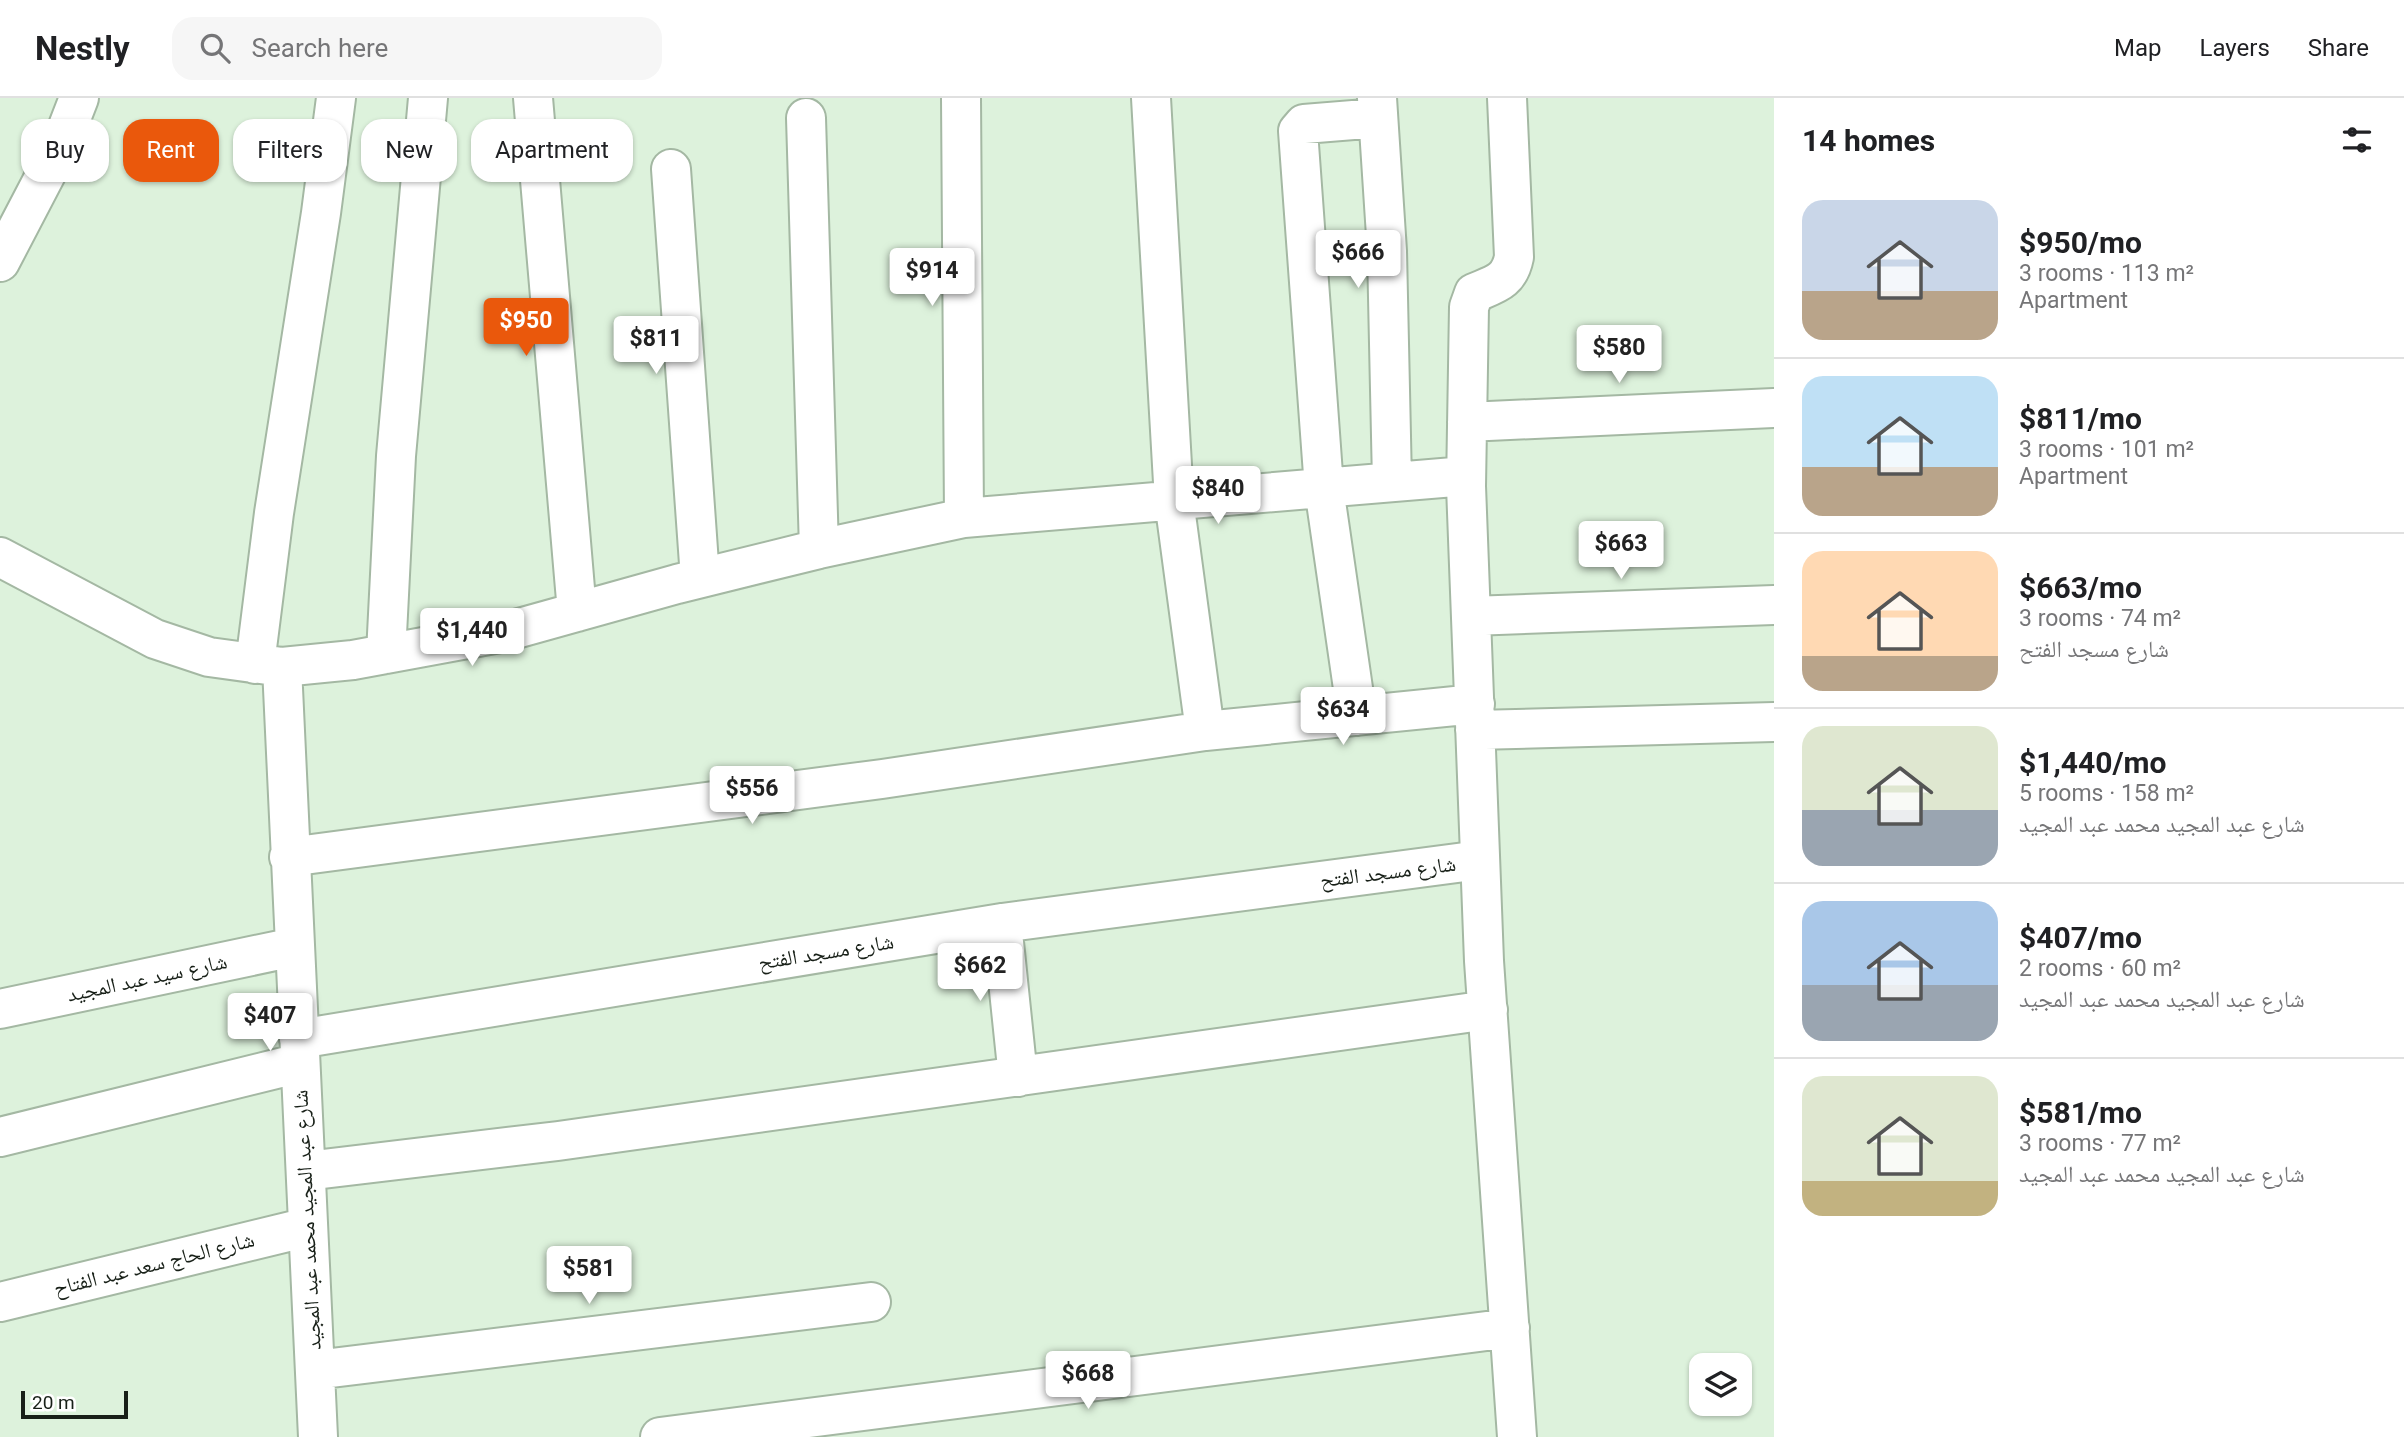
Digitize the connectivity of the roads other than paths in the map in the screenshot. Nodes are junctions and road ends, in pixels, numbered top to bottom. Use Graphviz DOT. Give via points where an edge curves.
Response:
graph roads {
  1 [pos="79,98"];
  2 [pos="336,98"];
  3 [pos="428,98"];
  4 [pos="533,98"];
  5 [pos="961,98"];
  6 [pos="1151,98"];
  7 [pos="1507,98"];
  8 [pos="1378,108"];
  9 [pos="806,118"];
  10 [pos="671,169"];
  11 [pos="0,262"];
  12 [pos="1774,408"];
  13 [pos="1467,422"];
  14 [pos="1466,476"];
  15 [pos="1392,482"];
  16 [pos="1324,488"];
  17 [pos="1174,500"];
  18 [pos="964,518"];
  19 [pos="819,549"];
  20 [pos="0,557"];
  21 [pos="700,578"];
  22 [pos="1774,605"];
  23 [pos="577,612"];
  24 [pos="1471,616"];
  25 [pos="386,654"];
  26 [pos="269,666"];
  27 [pos="1357,716"];
  28 [pos="1475,717"];
  29 [pos="1774,722"];
  30 [pos="1205,731"];
  31 [pos="289,857"];
  32 [pos="1480,860"];
  33 [pos="1002,923"];
  34 [pos="294,947"];
  35 [pos="0,1009"];
  36 [pos="1488,1010"];
  37 [pos="300,1051"];
  38 [pos="1018,1077"];
  39 [pos="0,1138"];
  40 [pos="306,1171"];
  41 [pos="308,1227"];
  42 [pos="0,1302"];
  43 [pos="871,1302"];
  44 [pos="1510,1328"];
  45 [pos="314,1370"];
  46 [pos="318,1437"];
  47 [pos="660,1437"];
  48 [pos="1517,1437"];
  1 -- 11 [label="street" via="60,146"];
  2 -- 26 [label="street, شارع عبد المجيد محمد عبد المجيد" via="274,513"];
  3 -- 25 [label="street" via="396,456"];
  4 -- 23 [label="street"];
  5 -- 18 [label="street"];
  6 -- 17 [label="street"];
  7 -- 13 [label="street" via="1514,257 1505,279 1474,293 1469,307"];
  8 -- 15 [label="street" via="1387,251"];
  8 -- 16 [label="street" via="1304,124 1298,131"];
  9 -- 19 [label="street"];
  10 -- 21 [label="street"];
  12 -- 13 [label="street"];
  13 -- 14 [label="street"];
  14 -- 15 [label="street"];
  14 -- 24 [label="street"];
  15 -- 16 [label="street"];
  16 -- 17 [label="street"];
  16 -- 27 [label="street"];
  17 -- 18 [label="street"];
  17 -- 30 [label="street"];
  18 -- 19 [label="street"];
  19 -- 21 [label="street"];
  20 -- 26 [label="street" via="155,639 209,657"];
  21 -- 23 [label="street"];
  22 -- 24 [label="street"];
  23 -- 25 [label="street" via="505,632"];
  24 -- 28 [label="street"];
  25 -- 26 [label="street"];
  26 -- 31 [label="street, شارع عبد المجيد محمد عبد المجيد"];
  27 -- 28 [label="street"];
  27 -- 30 [label="street"];
  28 -- 29 [label="street"];
  28 -- 32 [label="street"];
  30 -- 31 [label="street" via="882,779"];
  31 -- 34 [label="street, شارع عبد المجيد محمد عبد المجيد"];
  32 -- 33 [label="street, شارع مسجد الفتح"];
  32 -- 36 [label="street"];
  33 -- 37 [label="street, شارع مسجد الفتح"];
  33 -- 38 [label="street"];
  34 -- 35 [label="street, شارع سيد عبد المجيد"];
  34 -- 37 [label="street, شارع عبد المجيد محمد عبد المجيد"];
  36 -- 38 [label="street"];
  36 -- 44 [label="street"];
  37 -- 39 [label="street, شارع مسجد الفتح"];
  37 -- 40 [label="street, شارع عبد المجيد محمد عبد المجيد"];
  38 -- 40 [label="street" via="558,1142"];
  40 -- 41 [label="street, شارع عبد المجيد محمد عبد المجيد"];
  41 -- 42 [label="street, شارع الحاج سعد عبد الفتاح"];
  41 -- 45 [label="street, شارع عبد المجيد محمد عبد المجيد"];
  43 -- 45 [label="street"];
  44 -- 47 [label="street"];
  44 -- 48 [label="street"];
  45 -- 46 [label="street, شارع عبد المجيد محمد عبد المجيد"];
}
